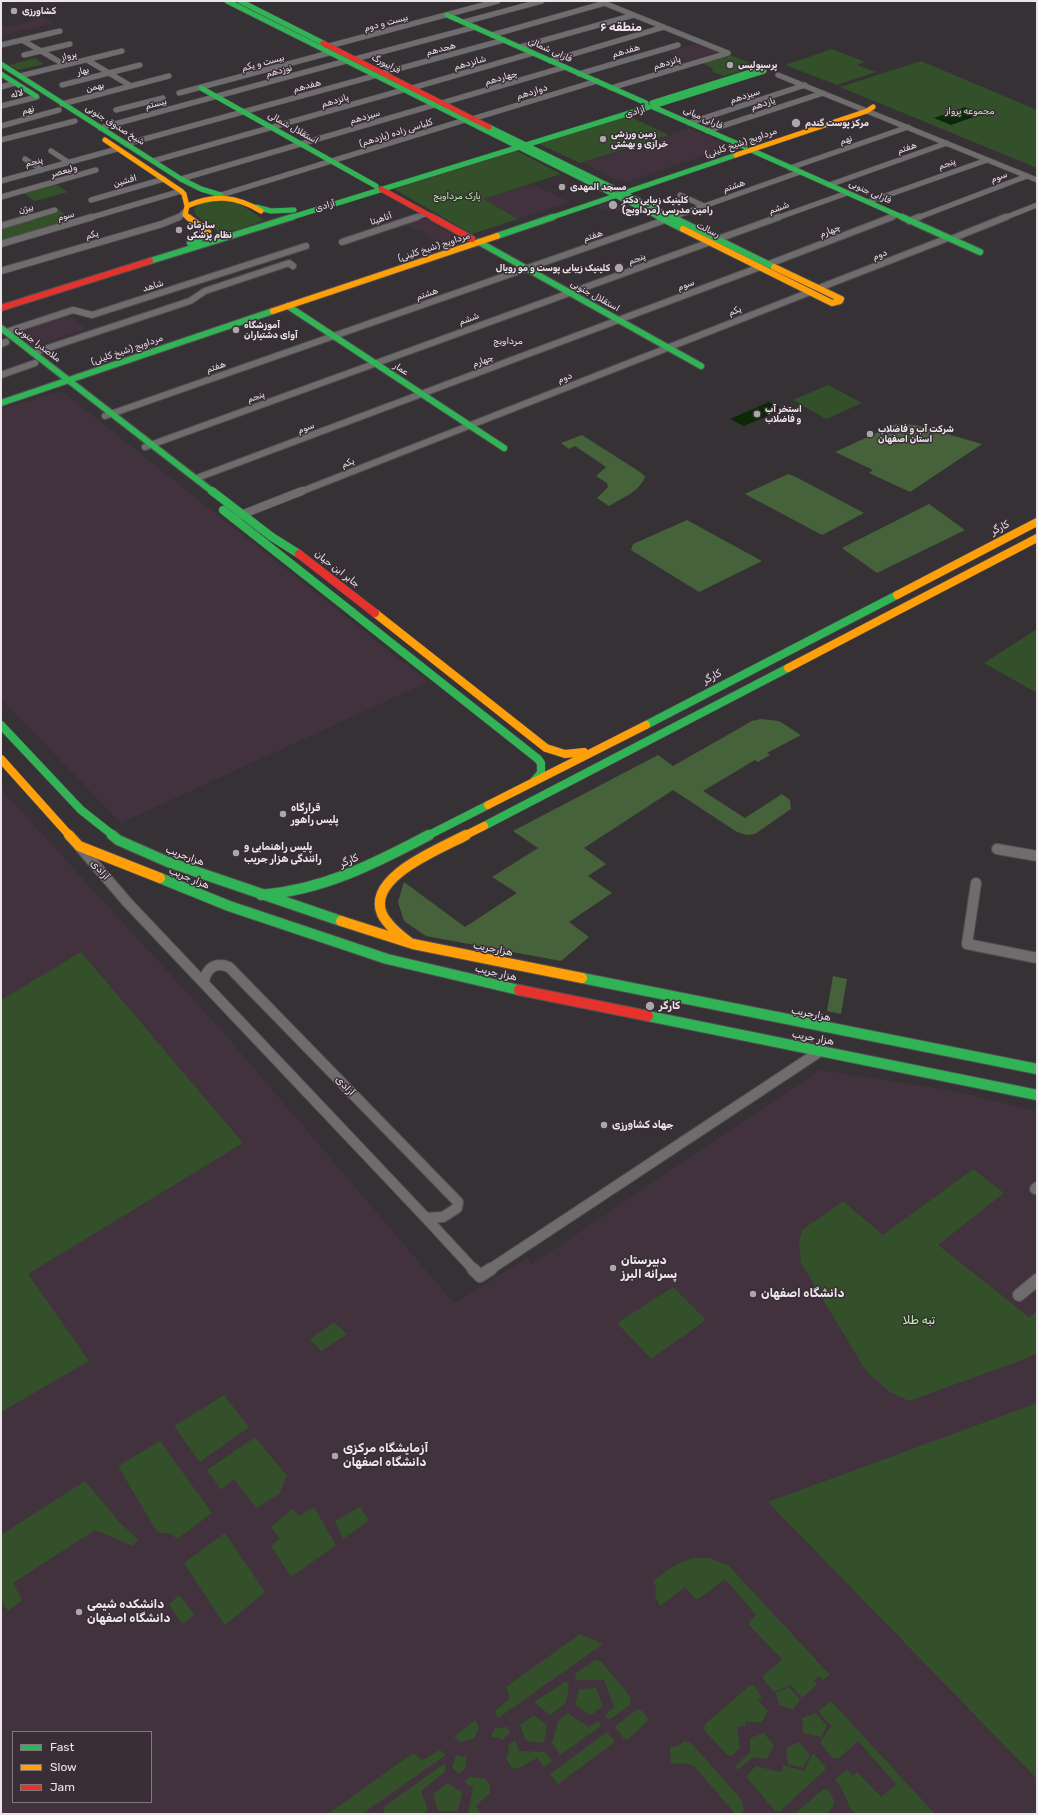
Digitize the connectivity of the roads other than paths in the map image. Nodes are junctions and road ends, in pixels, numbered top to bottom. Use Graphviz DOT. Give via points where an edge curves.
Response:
graph roads {
  1 [pos="227,1"];
  2 [pos="240,1"];
  3 [pos="498,1"];
  4 [pos="542,1"];
  5 [pos="599,1"];
  6 [pos="605,3"];
  7 [pos="447,15"];
  8 [pos="634,15"];
  9 [pos="464,22"];
  10 [pos="277,23"];
  11 [pos="475,27"];
  12 [pos="664,28"];
  13 [pos="60,31"];
  14 [pos="492,35"];
  15 [pos="22,40"];
  16 [pos="504,40"];
  17 [pos="70,44"];
  18 [pos="1,45"];
  19 [pos="678,45"];
  20 [pos="520,47"];
  21 [pos="329,50"];
  22 [pos="42,51"];
  23 [pos="122,51"];
  24 [pos="533,53"];
  25 [pos="24,55"];
  26 [pos="87,60"];
  27 [pos="350,60"];
  28 [pos="550,61"];
  29 [pos="1,64"];
  30 [pos="65,65"];
  31 [pos="140,65"];
  32 [pos="565,68"];
  33 [pos="760,71"];
  34 [pos="109,73"];
  35 [pos="1,74"];
  36 [pos="378,74"];
  37 [pos="579,74"];
  38 [pos="778,75"];
  39 [pos="169,76"];
  40 [pos="18,80"];
  41 [pos="597,82"];
  42 [pos="62,85"];
  43 [pos="805,85"];
  44 [pos="131,86"];
  45 [pos="1,87"];
  46 [pos="201,88"];
  47 [pos="611,88"];
  48 [pos="407,89"];
  49 [pos="179,93"];
  50 [pos="823,93"];
  51 [pos="216,96"];
  52 [pos="37,97"];
  53 [pos="163,98"];
  54 [pos="145,103"];
  55 [pos="438,104"];
  56 [pos="650,105"];
  57 [pos="1,106"];
  58 [pos="61,107"];
  59 [pos="867,109"];
  60 [pos="116,110"];
  61 [pos="160,112"];
  62 [pos="244,112"];
  63 [pos="468,119"];
  64 [pos="75,121"];
  65 [pos="689,123"];
  66 [pos="1,126"];
  67 [pos="908,127"];
  68 [pos="100,128"];
  69 [pos="272,128"];
  70 [pos="707,131"];
  71 [pos="1,140"];
  72 [pos="947,143"];
  73 [pos="126,144"];
  74 [pos="301,144"];
  75 [pos="517,144"];
  76 [pos="118,149"];
  77 [pos="748,149"];
  78 [pos="51,151"];
  79 [pos="26,159"];
  80 [pos="987,160"];
  81 [pos="153,161"];
  82 [pos="331,161"];
  83 [pos="68,162"];
  84 [pos="790,168"];
  85 [pos="42,170"];
  86 [pos="96,170"];
  87 [pos="800,172"];
  88 [pos="18,176"];
  89 [pos="1027,176"];
  90 [pos="164,179"];
  91 [pos="181,179"];
  92 [pos="24,180"];
  93 [pos="1037,180"];
  94 [pos="1,181"];
  95 [pos="30,184"];
  96 [pos="829,185"];
  97 [pos="36,187"];
  98 [pos="379,188"];
  99 [pos="201,189"];
  100 [pos="183,192"];
  101 [pos="617,193"];
  102 [pos="846,193"];
  103 [pos="680,195"];
  104 [pos="222,196"];
  105 [pos="1,197"];
  106 [pos="90,200"];
  107 [pos="868,202"];
  108 [pos="1037,205"];
  109 [pos="704,206"];
  110 [pos="256,207"];
  111 [pos="186,209"];
  112 [pos="55,210"];
  113 [pos="426,214"];
  114 [pos="897,215"];
  115 [pos="669,219"];
  116 [pos="909,221"];
  117 [pos="274,222"];
  118 [pos="1,226"];
  119 [pos="202,228"];
  120 [pos="219,239"];
  121 [pos="950,239"];
  122 [pos="476,241"];
  123 [pos="714,241"];
  124 [pos="342,242"];
  125 [pos="1,244"];
  126 [pos="306,246"];
  127 [pos="980,252"];
  128 [pos="764,265"];
  129 [pos="526,268"];
  130 [pos="1,271"];
  131 [pos="57,288"];
  132 [pos="819,288"];
  133 [pos="810,292"];
  134 [pos="569,293"];
  135 [pos="1,303"];
  136 [pos="288,306"];
  137 [pos="1,308"];
  138 [pos="618,320"];
  139 [pos="334,336"];
  140 [pos="3,337"];
  141 [pos="668,348"];
  142 [pos="35,357"];
  143 [pos="375,363"];
  144 [pos="701,366"];
  145 [pos="1,375"];
  146 [pos="63,379"];
  147 [pos="421,394"];
  148 [pos="1,396"];
  149 [pos="1,403"];
  150 [pos="109,414"];
  151 [pos="470,426"];
  152 [pos="149,446"];
  153 [pos="504,448"];
  154 [pos="197,478"];
  155 [pos="242,514"];
  156 [pos="232,518"];
  157 [pos="1037,522"];
  158 [pos="1037,538"];
  159 [pos="407,639"];
  160 [pos="392,645"];
  161 [pos="739,676"];
  162 [pos="713,706"];
  163 [pos="668,713"];
  164 [pos="1,725"];
  165 [pos="546,748"];
  166 [pos="597,750"];
  167 [pos="622,754"];
  168 [pos="534,756"];
  169 [pos="1,759"];
  170 [pos="532,783"];
  171 [pos="471,814"];
  172 [pos="483,826"];
  173 [pos="79,846"];
  174 [pos="997,849"];
  175 [pos="1037,856"];
  176 [pos="976,883"];
  177 [pos="261,895"];
  178 [pos="413,944"];
  179 [pos="1037,958"];
  180 [pos="204,981"];
  181 [pos="822,1050"];
  182 [pos="1037,1069"];
  183 [pos="1037,1095"];
  184 [pos="426,1218"];
  185 [pos="1037,1280"];
  186 [pos="1019,1295"];
  1 -- 10 [label="main road, فرایبورگ"];
  2 -- 10 [label="main road, فرایبورگ"];
  3 -- 7 [label="street, بیست و دوم"];
  4 -- 9 [label="street"];
  5 -- 6 [label="street"];
  6 -- 8 [label="street"];
  6 -- 14 [label="street"];
  7 -- 9 [label="main road, فارابی شمالی"];
  7 -- 21 [label="street, بیست و دوم"];
  8 -- 12 [label="street"];
  8 -- 20 [label="street"];
  9 -- 11 [label="main road, فارابی شمالی"];
  10 -- 21 [label="main road, فرایبورگ"];
  11 -- 14 [label="main road, فارابی شمالی"];
  11 -- 27 [label="street, نوزدهم"];
  12 -- 28 [label="street"];
  12 -- 47 [label="street, پانزدهم" via="728,53"];
  13 -- 15 [label="street"];
  14 -- 16 [label="main road, فارابی شمالی"];
  15 -- 18 [label="street"];
  15 -- 22 [label="street"];
  16 -- 20 [label="main road, فارابی شمالی"];
  16 -- 36 [label="street, هجدهم"];
  17 -- 22 [label="street"];
  19 -- 37 [label="street, هفدهم"];
  20 -- 24 [label="main road, فارابی شمالی"];
  21 -- 27 [label="main road, فرایبورگ"];
  21 -- 46 [label="street, بیست و یکم"];
  22 -- 25 [label="street"];
  22 -- 30 [label="street"];
  23 -- 26 [label="street, پرواز"];
  24 -- 28 [label="main road, فارابی شمالی"];
  24 -- 48 [label="street, شانزدهم"];
  26 -- 30 [label="street, پرواز"];
  26 -- 34 [label="street, بهمن"];
  27 -- 36 [label="main road, فرایبورگ"];
  27 -- 51 [label="street, نوزدهم"];
  28 -- 32 [label="main road, فارابی شمالی"];
  29 -- 40 [label="main road, شیخ صدوق جنوبی"];
  30 -- 40 [label="street, پرواز"];
  31 -- 34 [label="street"];
  32 -- 37 [label="main road, فارابی شمالی"];
  32 -- 55 [label="street, چهاردهم"];
  33 -- 56 [label="main road, آزادی"];
  34 -- 42 [label="street, بهار"];
  34 -- 44 [label="street, بهمن"];
  35 -- 40 [label="main road, شیخ صدوق جنوبی"];
  36 -- 48 [label="main road, فرایبورگ"];
  36 -- 62 [label="street, هفدهم"];
  37 -- 41 [label="main road, فارابی شمالی"];
  38 -- 43 [label="street"];
  39 -- 44 [label="street, بهمن"];
  40 -- 45 [label="street"];
  40 -- 52 [label="main road, شیخ صدوق جنوبی"];
  40 -- 58 [label="main road, شیخ صدوق جنوبی"];
  41 -- 47 [label="main road, فارابی شمالی"];
  41 -- 63 [label="street, دوازدهم"];
  43 -- 50 [label="street"];
  43 -- 65 [label="street, سیزدهم"];
  44 -- 58 [label="street, بهمن"];
  46 -- 49 [label="street"];
  46 -- 51 [label="main road, استقلال شمالی"];
  47 -- 56 [label="main road, فارابی شمالی"];
  48 -- 55 [label="main road, فرایبورگ"];
  48 -- 69 [label="street, پانزدهم"];
  50 -- 59 [label="street"];
  50 -- 70 [label="street, یازدهم"];
  51 -- 61 [label="street, بیستم"];
  51 -- 62 [label="main road, استقلال شمالی"];
  52 -- 57 [label="street, لاله"];
  52 -- 58 [label="main road, شیخ صدوق جنوبی"];
  53 -- 54 [label="street"];
  54 -- 60 [label="street"];
  54 -- 61 [label="street"];
  55 -- 63 [label="main road, فرایبورگ"];
  55 -- 74 [label="street, سیزدهم"];
  56 -- 65 [label="main road, فارابی میانی"];
  56 -- 75 [label="main road, آزادی"];
  58 -- 64 [label="main road, شیخ صدوق جنوبی"];
  58 -- 66 [label="street, نهم"];
  58 -- 68 [label="main road, شیخ صدوق جنوبی"];
  59 -- 67 [label="street"];
  59 -- 77 [label="main road, مرداویج (شیخ کلینی)"];
  61 -- 68 [label="street, بیستم"];
  62 -- 69 [label="main road, استقلال شمالی"];
  62 -- 73 [label="street"];
  63 -- 75 [label="main road, فرایبورگ"];
  63 -- 82 [label="street, کلباسی زاده (یازدهم)"];
  64 -- 71 [label="street"];
  64 -- 76 [label="main road, شیخ صدوق جنوبی"];
  65 -- 70 [label="main road, فارابی میانی"];
  67 -- 72 [label="street"];
  67 -- 84 [label="street, نهم"];
  68 -- 73 [label="main road, شیخ صدوق جنوبی"];
  69 -- 74 [label="main road, استقلال شمالی"];
  69 -- 81 [label="street"];
  70 -- 77 [label="main road, فارابی میانی"];
  72 -- 80 [label="street"];
  72 -- 96 [label="street, هفتم"];
  73 -- 81 [label="main road, شیخ صدوق جنوبی"];
  74 -- 82 [label="main road, استقلال شمالی"];
  74 -- 91 [label="street"];
  75 -- 98 [label="main road, آزادی"];
  75 -- 101 [label="main road, رسالت"];
  76 -- 83 [label="street, پنجم"];
  76 -- 90 [label="main road, شیخ صدوق جنوبی"];
  77 -- 84 [label="main road, فارابی جنوبی"];
  77 -- 101 [label="main road, مرداویج (شیخ کلینی)"];
  78 -- 83 [label="street"];
  79 -- 85 [label="street"];
  80 -- 89 [label="street"];
  80 -- 107 [label="street, پنجم"];
  81 -- 91 [label="main road, شیخ صدوق جنوبی"];
  82 -- 98 [label="main road, استقلال شمالی"];
  82 -- 104 [label="street"];
  83 -- 85 [label="street, پنجم"];
  84 -- 87 [label="main road, فارابی جنوبی"];
  85 -- 88 [label="street, پنجم"];
  86 -- 97 [label="street, ولیعصر"];
  87 -- 96 [label="main road, فارابی جنوبی"];
  87 -- 109 [label="street, هشتم"];
  88 -- 92 [label="street"];
  88 -- 94 [label="street, پنجم"];
  89 -- 93 [label="street"];
  89 -- 116 [label="street, سوم"];
  90 -- 100 [label="main road, شیخ صدوق جنوبی"];
  90 -- 106 [label="street, افشین"];
  91 -- 99 [label="main road, شیخ صدوق جنوبی"];
  95 -- 97 [label="street"];
  96 -- 102 [label="main road, فارابی جنوبی"];
  97 -- 105 [label="street, ولیعصر"];
  98 -- 110 [label="main road, آزادی" via="292,210 271,211"];
  98 -- 113 [label="main road, استقلال شمالی"];
  98 -- 117 [label="main road, آزادی"];
  99 -- 100 [label="main road" via="201,194 191,196"];
  99 -- 104 [label="main road, شیخ صدوق جنوبی"];
  100 -- 111 [label="main road"];
  100 -- 125 [label="street, سوم"];
  101 -- 115 [label="main road, رسالت"];
  101 -- 122 [label="main road, مرداویج (شیخ کلینی)"];
  102 -- 107 [label="main road, فارابی جنوبی"];
  102 -- 123 [label="street, ششم"];
  103 -- 109 [label="street"];
  104 -- 110 [label="main road" via="241,199"];
  104 -- 111 [label="main road" via="203,199"];
  107 -- 114 [label="main road, فارابی جنوبی"];
  108 -- 121 [label="street"];
  109 -- 115 [label="street, هشتم"];
  110 -- 117 [label="main road"];
  111 -- 119 [label="main road" via="185,215"];
  111 -- 130 [label="street, یکم" via="177,219"];
  112 -- 118 [label="street, بیژن"];
  113 -- 122 [label="main road, استقلال جنوبی"];
  113 -- 124 [label="street, آناهیتا"];
  114 -- 116 [label="main road, فارابی جنوبی"];
  114 -- 128 [label="street, چهارم"];
  115 -- 123 [label="main road, رسالت"];
  115 -- 129 [label="street, هفتم"];
  116 -- 121 [label="main road, فارابی جنوبی"];
  117 -- 120 [label="main road, آزادی"];
  119 -- 120 [label="main road"];
  119 -- 131 [label="main road, آزادی" via="203,235 199,240"];
  120 -- 131 [label="main road, آزادی"];
  121 -- 127 [label="main road, فارابی جنوبی"];
  121 -- 132 [label="street, دوم"];
  122 -- 129 [label="main road, استقلال جنوبی"];
  122 -- 136 [label="main road, مرداویج (شیخ کلینی)"];
  122 -- 146 [label="main road, مرداویج (شیخ کلینی)"];
  123 -- 128 [label="main road, رسالت"];
  123 -- 134 [label="street, پنجم"];
  126 -- 140 [label="street, شاهد" via="92,314 87,315 73,310"];
  128 -- 132 [label="main road, رسالت"];
  128 -- 133 [label="main road, رسالت"];
  128 -- 138 [label="street, سوم"];
  129 -- 134 [label="main road, استقلال جنوبی"];
  129 -- 139 [label="street, هشتم"];
  131 -- 135 [label="main road, آزادی"];
  131 -- 137 [label="main road, آزادی"];
  132 -- 133 [label="main road, رسالت" via="841,299 840,301 832,303"];
  133 -- 141 [label="street, یکم"];
  134 -- 138 [label="main road, استقلال جنوبی"];
  134 -- 143 [label="street, ششم"];
  136 -- 139 [label="main road, عمار"];
  136 -- 146 [label="main road, مرداویج (شیخ کلینی)"];
  138 -- 141 [label="main road, استقلال جنوبی"];
  138 -- 147 [label="street, چهارم"];
  139 -- 143 [label="main road, عمار"];
  139 -- 150 [label="street, هفتم"];
  140 -- 142 [label="main road, ملاصدرا جنوبی"];
  141 -- 144 [label="main road, استقلال جنوبی"];
  141 -- 151 [label="street, دوم"];
  142 -- 142 [label="street" via="196,304 211,293 293,266 289,264 205,291 190,301"];
  142 -- 145 [label="street"];
  142 -- 146 [label="main road, ملاصدرا جنوبی"];
  143 -- 147 [label="main road, عمار"];
  143 -- 152 [label="street, پنجم"];
  146 -- 148 [label="main road, مرداویج (شیخ کلینی)"];
  146 -- 149 [label="main road, مرداویج (شیخ کلینی)"];
  146 -- 150 [label="main road, جابر ابن حیان"];
  147 -- 151 [label="main road, عمار"];
  147 -- 154 [label="street, سوم"];
  150 -- 152 [label="main road, جابر ابن حیان"];
  151 -- 153 [label="main road, عمار"];
  151 -- 155 [label="street, یکم"];
  152 -- 154 [label="main road, جابر ابن حیان"];
  152 -- 156 [label="main road, جابر ابن حیان"];
  154 -- 155 [label="main road, جابر ابن حیان"];
  155 -- 156 [label="street, یکم"];
  155 -- 159 [label="main road, جابر ابن حیان" via="272,537 292,548"];
  156 -- 160 [label="main road, جابر ابن حیان"];
  157 -- 161 [label="main road, کارگر"];
  158 -- 162 [label="main road"];
  159 -- 160 [label="main road"];
  159 -- 165 [label="main road, جابر ابن حیان"];
  160 -- 168 [label="main road, جابر ابن حیان"];
  161 -- 162 [label="main road" via="732,684 701,702 706,707"];
  161 -- 163 [label="main road, کارگر"];
  162 -- 167 [label="main road"];
  163 -- 166 [label="main road, کارگر"];
  163 -- 167 [label="main road" via="677,712 681,716 636,742"];
  164 -- 177 [label="main road, هزارجریب" via="81,810 118,840 168,862"];
  165 -- 166 [label="main road, جابر ابن حیان" via="564,755"];
  165 -- 168 [label="main road" via="546,754"];
  166 -- 170 [label="main road, کارگر"];
  167 -- 172 [label="main road"];
  168 -- 170 [label="main road" via="542,768"];
  169 -- 173 [label="main road, هزار جریب"];
  170 -- 171 [label="main road, کارگر"];
  171 -- 172 [label="main road"];
  171 -- 177 [label="main road, کارگر" via="332,880 296,891"];
  172 -- 178 [label="main road" via="405,867 388,879 382,889 379,899 381,914 392,930"];
  173 -- 180 [label="street, آزادی" via="127,902"];
  173 -- 181 [label="main road, هزار جریب" via="229,906 387,959 558,999"];
  174 -- 175 [label="street"];
  176 -- 179 [label="street" via="967,944"];
  177 -- 178 [label="main road, هزارجریب"];
  178 -- 182 [label="main road, هزارجریب"];
  180 -- 184 [label="street, آزادی"];
  180 -- 184 [label="street, آزادی" via="205,973 210,966 222,964 229,967 458,1202 457,1208 447,1217 437,1220"];
  181 -- 183 [label="main road, هزار جریب"];
  181 -- 184 [label="street, آزادی" via="480,1276"];
  185 -- 186 [label="street"];
}
